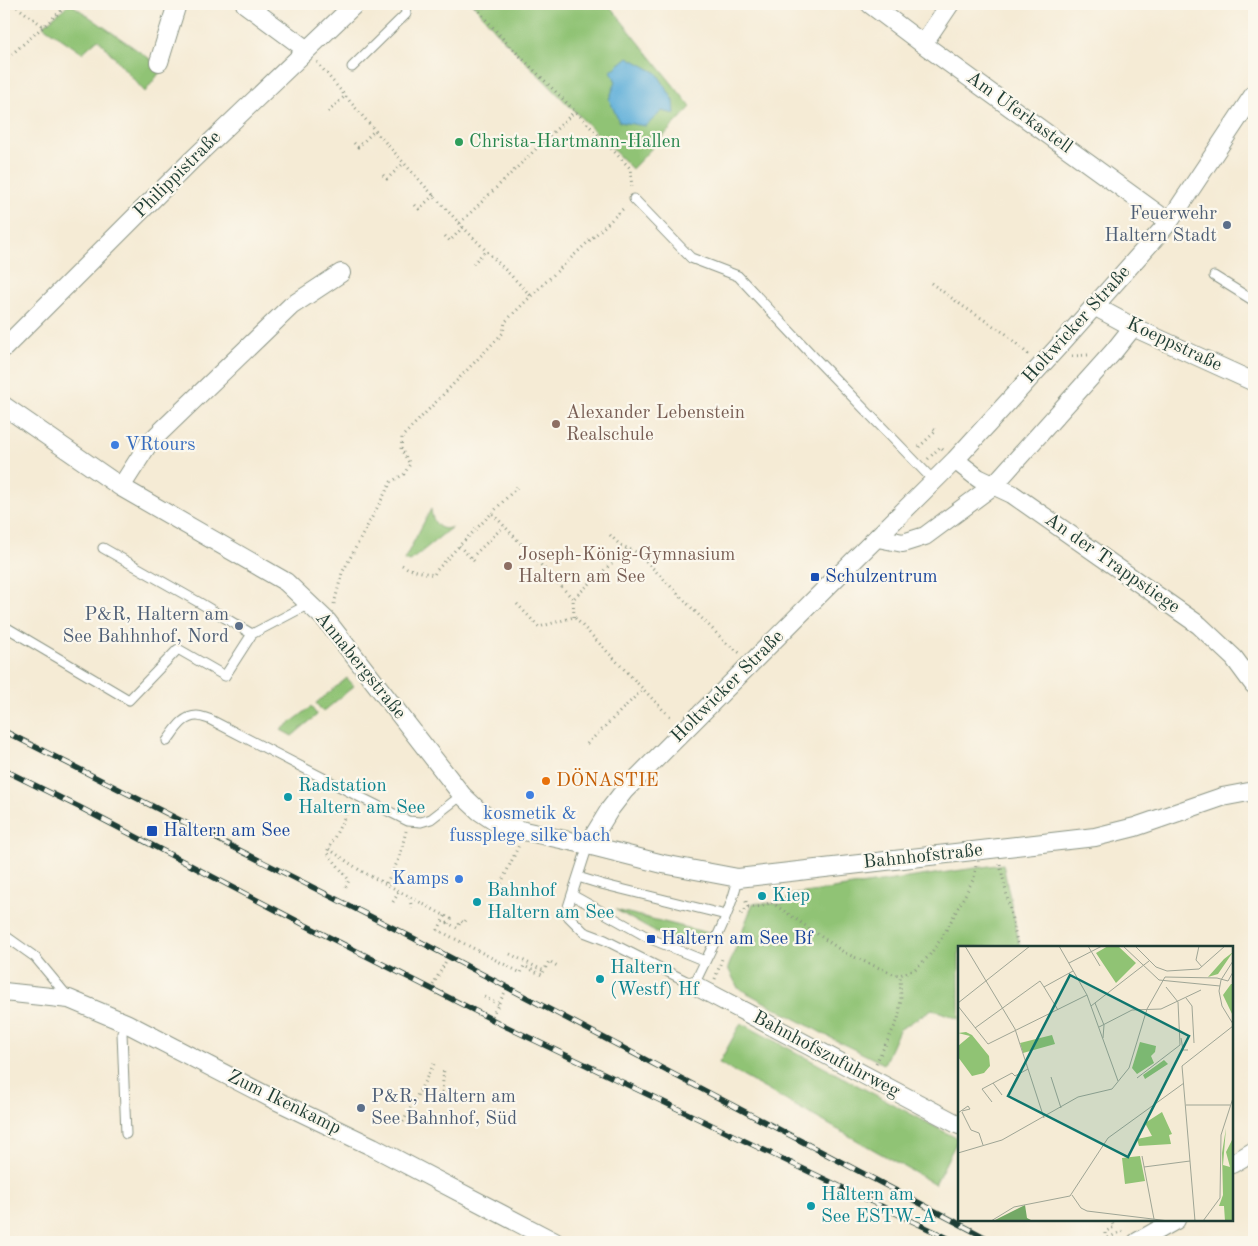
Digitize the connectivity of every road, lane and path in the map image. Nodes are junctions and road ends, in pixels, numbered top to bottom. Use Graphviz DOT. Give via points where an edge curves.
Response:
graph roads {
  1 [pos="13,4"];
  2 [pos="69,4"];
  3 [pos="177,4"];
  4 [pos="245,4"];
  5 [pos="355,4"];
  6 [pos="405,4"];
  7 [pos="473,4"];
  8 [pos="870,4"];
  9 [pos="950,4"];
  10 [pos="43,26"];
  11 [pos="923,44"];
  12 [pos="307,50"];
  13 [pos="4,61"];
  14 [pos="159,62"];
  15 [pos="352,66"];
  16 [pos="1254,94"];
  17 [pos="345,96"];
  18 [pos="575,111"];
  19 [pos="328,112"];
  20 [pos="375,130"];
  21 [pos="354,143"];
  22 [pos="404,163"];
  23 [pos="383,175"];
  24 [pos="434,195"];
  25 [pos="634,199"];
  26 [pos="415,205"];
  27 [pos="1170,222"];
  28 [pos="460,223"];
  29 [pos="463,227"];
  30 [pos="445,236"];
  31 [pos="486,250"];
  32 [pos="473,264"];
  33 [pos="341,273"];
  34 [pos="1214,276"];
  35 [pos="931,284"];
  36 [pos="531,296"];
  37 [pos="1254,301"];
  38 [pos="1094,306"];
  39 [pos="1133,327"];
  40 [pos="1058,347"];
  41 [pos="4,348"];
  42 [pos="1114,351"];
  43 [pos="1041,365"];
  44 [pos="1253,377"];
  45 [pos="4,406"];
  46 [pos="933,428"];
  47 [pos="910,456"];
  48 [pos="955,460"];
  49 [pos="934,481"];
  50 [pos="519,485"];
  51 [pos="994,485"];
  52 [pos="121,487"];
  53 [pos="492,513"];
  54 [pos="504,526"];
  55 [pos="610,535"];
  56 [pos="878,538"];
  57 [pos="459,546"];
  58 [pos="103,548"];
  59 [pos="627,548"];
  60 [pos="471,558"];
  61 [pos="474,561"];
  62 [pos="402,565"];
  63 [pos="573,599"];
  64 [pos="309,604"];
  65 [pos="517,604"];
  66 [pos="574,617"];
  67 [pos="327,621"];
  68 [pos="4,626"];
  69 [pos="252,634"];
  70 [pos="753,661"];
  71 [pos="1254,685"];
  72 [pos="643,689"];
  73 [pos="690,725"];
  74 [pos="167,741"];
  75 [pos="587,744"];
  76 [pos="1254,791"];
  77 [pos="356,795"];
  78 [pos="462,795"];
  79 [pos="408,821"];
  80 [pos="524,831"];
  81 [pos="588,845"];
  82 [pos="329,849"];
  83 [pos="996,849"];
  84 [pos="978,851"];
  85 [pos="578,877"];
  86 [pos="738,878"];
  87 [pos="386,884"];
  88 [pos="346,887"];
  89 [pos="499,888"];
  90 [pos="399,892"];
  91 [pos="572,895"];
  92 [pos="410,898"];
  93 [pos="393,902"];
  94 [pos="748,907"];
  95 [pos="412,912"];
  96 [pos="445,916"];
  97 [pos="726,916"];
  98 [pos="466,920"];
  99 [pos="4,935"];
  100 [pos="1018,946"];
  101 [pos="510,954"];
  102 [pos="705,961"];
  103 [pos="446,962"];
  104 [pos="559,967"];
  105 [pos="544,971"];
  106 [pos="521,973"];
  107 [pos="900,974"];
  108 [pos="519,977"];
  109 [pos="433,985"];
  110 [pos="694,985"];
  111 [pos="4,992"];
  112 [pos="504,992"];
  113 [pos="484,997"];
  114 [pos="70,998"];
  115 [pos="498,1004"];
  116 [pos="492,1016"];
  117 [pos="126,1023"];
  118 [pos="434,1064"];
  119 [pos="444,1068"];
  120 [pos="868,1078"];
  121 [pos="420,1091"];
  122 [pos="442,1092"];
  123 [pos="453,1099"];
  124 [pos="403,1122"];
  125 [pos="958,1124"];
  126 [pos="126,1134"];
  127 [pos="1254,1151"];
  128 [pos="1233,1163"];
  129 [pos="1111,1221"];
  130 [pos="1174,1221"];
  131 [pos="555,1242"];
  132 [pos="1099,1242"];
  133 [pos="1137,1242"];
  1 -- 10 [label="path"];
  2 -- 10 [label="path"];
  3 -- 14 [label="street"];
  4 -- 12 [label="street"];
  5 -- 12 [label="street, Philippistraße"];
  6 -- 15 [label="lane" via="406,14"];
  7 -- 18 [label="path"];
  8 -- 11 [label="street, Am Uferkastell"];
  9 -- 11 [label="street"];
  10 -- 13 [label="path"];
  11 -- 27 [label="street, Am Uferkastell"];
  12 -- 17 [label="path"];
  12 -- 41 [label="street, Philippistraße"];
  16 -- 27 [label="street, Holtwicker Straße"];
  17 -- 19 [label="path"];
  17 -- 20 [label="path"];
  18 -- 25 [label="path" via="630,168"];
  18 -- 28 [label="path"];
  20 -- 21 [label="path" via="358,147"];
  20 -- 22 [label="path"];
  22 -- 23 [label="path" via="387,179"];
  22 -- 24 [label="path"];
  24 -- 26 [label="path" via="419,209"];
  24 -- 28 [label="path"];
  25 -- 36 [label="path"];
  25 -- 47 [label="lane" via="691,258 738,276"];
  27 -- 38 [label="street, Holtwicker Straße"];
  28 -- 29 [label="path"];
  29 -- 30 [label="path" via="450,241"];
  29 -- 31 [label="path"];
  31 -- 32 [label="path"];
  31 -- 36 [label="path"];
  33 -- 52 [label="street" via="291,306 150,443"];
  34 -- 37 [label="lane"];
  35 -- 43 [label="path" via="1006,334"];
  36 -- 67 [label="path" via="505,322 503,333 402,437 401,449 410,464 404,474 391,482 342,573"];
  38 -- 39 [label="street, Koeppstraße"];
  38 -- 40 [label="street, Holtwicker Straße"];
  39 -- 42 [label="street"];
  39 -- 44 [label="street, Koeppstraße"];
  40 -- 42 [label="path" via="1071,356"];
  40 -- 43 [label="street, Holtwicker Straße"];
  42 -- 51 [label="street"];
  43 -- 48 [label="street, Holtwicker Straße"];
  45 -- 52 [label="street, Annabergstraße"];
  46 -- 47 [label="path" via="936,431"];
  47 -- 49 [label="lane"];
  48 -- 49 [label="street, Holtwicker Straße"];
  48 -- 51 [label="street, An der Trappstiege" via="978,478"];
  49 -- 56 [label="street, Holtwicker Straße"];
  50 -- 53 [label="path"];
  51 -- 56 [label="street" via="925,536 903,543"];
  51 -- 71 [label="street, An der Trappstiege" via="1012,494 1199,625 1234,658"];
  52 -- 64 [label="street, Annabergstraße" via="286,582"];
  53 -- 54 [label="path"];
  53 -- 57 [label="path"];
  54 -- 60 [label="path"];
  54 -- 63 [label="path"];
  55 -- 59 [label="path"];
  56 -- 70 [label="street, Holtwicker Straße"];
  57 -- 60 [label="path"];
  57 -- 62 [label="path" via="434,575"];
  58 -- 69 [label="lane"];
  59 -- 63 [label="path"];
  59 -- 70 [label="path" via="638,553 726,643"];
  60 -- 61 [label="path"];
  63 -- 66 [label="path"];
  64 -- 67 [label="street, Annabergstraße"];
  64 -- 69 [label="lane"];
  65 -- 66 [label="path" via="539,627"];
  66 -- 72 [label="path"];
  67 -- 78 [label="street, Annabergstraße"];
  68 -- 69 [label="lane" via="129,700 178,648 225,676"];
  70 -- 73 [label="street, Holtwicker Straße"];
  72 -- 73 [label="path" via="668,715"];
  72 -- 75 [label="path"];
  73 -- 81 [label="street, Holtwicker Straße" via="624,791"];
  74 -- 77 [label="lane" via="185,719 196,716 209,718"];
  76 -- 83 [label="street, Bahnhofstraße" via="1095,837"];
  77 -- 79 [label="lane"];
  77 -- 82 [label="path"];
  78 -- 79 [label="lane" via="431,818 421,822"];
  78 -- 80 [label="street, Annabergstraße" via="497,823"];
  79 -- 87 [label="path" via="399,859"];
  80 -- 81 [label="street, Annabergstraße"];
  80 -- 89 [label="path"];
  81 -- 85 [label="lane"];
  81 -- 86 [label="street, Bahnhofstraße"];
  82 -- 87 [label="path"];
  82 -- 88 [label="path" via="327,852 349,880"];
  83 -- 84 [label="street, Bahnhofstraße"];
  83 -- 100 [label="path"];
  84 -- 86 [label="street, Bahnhofstraße"];
  84 -- 107 [label="path" via="974,878 943,936 915,969"];
  85 -- 91 [label="lane"];
  85 -- 97 [label="lane"];
  86 -- 97 [label="lane"];
  87 -- 90 [label="path"];
  90 -- 92 [label="path"];
  90 -- 93 [label="path"];
  91 -- 102 [label="lane" via="651,939"];
  91 -- 110 [label="lane" via="568,916 584,932"];
  92 -- 95 [label="path"];
  92 -- 96 [label="path"];
  94 -- 107 [label="path" via="772,902 845,953"];
  96 -- 98 [label="path" via="451,919 448,923 457,928 461,921 464,923"];
  96 -- 106 [label="path" via="437,932"];
  97 -- 102 [label="lane"];
  99 -- 114 [label="lane" via="36,957"];
  101 -- 105 [label="path"];
  102 -- 110 [label="lane"];
  103 -- 109 [label="path"];
  104 -- 105 [label="path" via="549,961"];
  105 -- 106 [label="path" via="542,976 524,966"];
  106 -- 108 [label="path"];
  107 -- 120 [label="path" via="898,1020"];
  110 -- 120 [label="street, Bahnhofszufuhrweg"];
  111 -- 114 [label="street, Zum Ikenkamp"];
  112 -- 115 [label="path"];
  113 -- 115 [label="path"];
  114 -- 117 [label="street, Zum Ikenkamp"];
  115 -- 116 [label="path"];
  117 -- 126 [label="lane" via="122,1033"];
  117 -- 131 [label="street, Zum Ikenkamp"];
  118 -- 121 [label="path"];
  119 -- 122 [label="path"];
  120 -- 125 [label="street, Bahnhofszufuhrweg"];
  121 -- 122 [label="path" via="437,1100"];
  121 -- 124 [label="path"];
  122 -- 123 [label="path"];
  127 -- 128 [label="street"];
  129 -- 132 [label="path" via="1114,1227 1105,1232 1105,1239"];
  130 -- 133 [label="street"];
}
